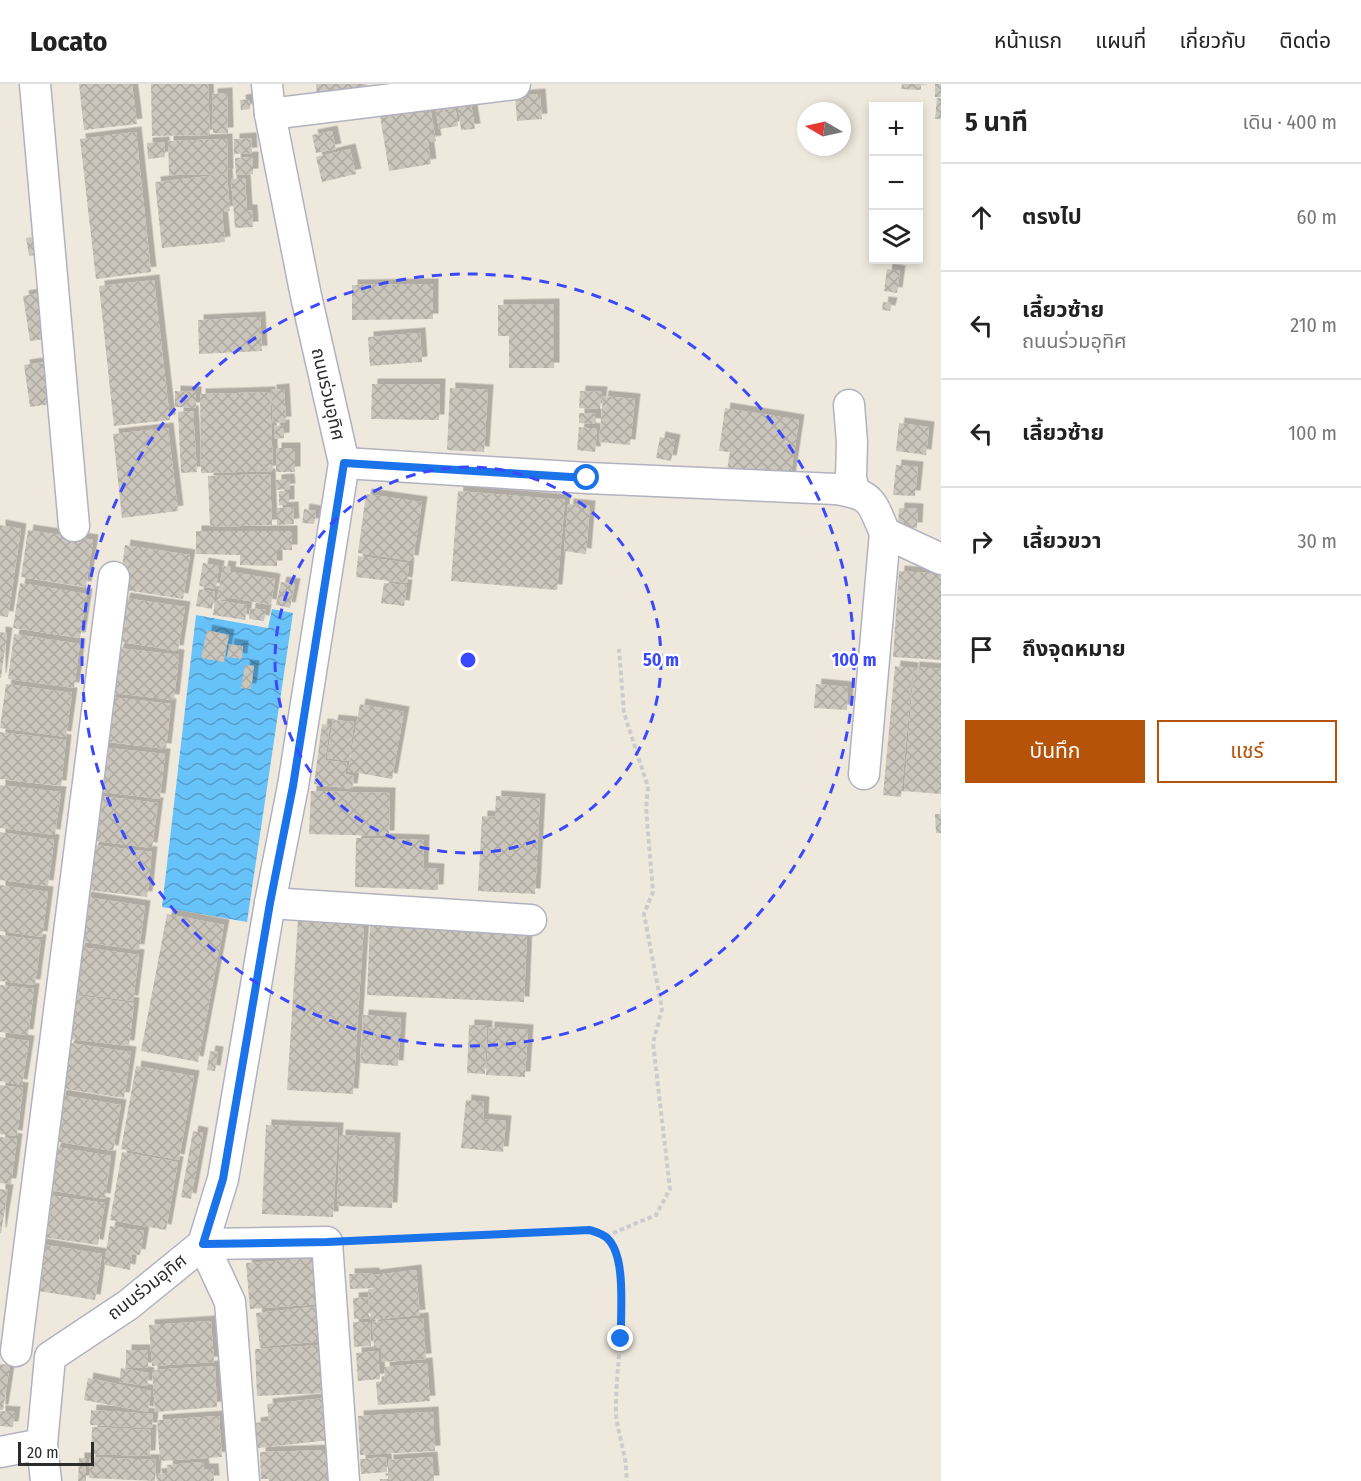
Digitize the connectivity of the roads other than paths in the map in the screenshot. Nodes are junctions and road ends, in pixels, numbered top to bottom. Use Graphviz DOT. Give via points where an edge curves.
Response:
graph roads {
  1 [pos="35,84"];
  2 [pos="267,84"];
  3 [pos="515,84"];
  4 [pos="270,114"];
  5 [pos="849,405"];
  6 [pos="344,463"];
  7 [pos="854,492"];
  8 [pos="74,526"];
  9 [pos="885,533"];
  10 [pos="941,559"];
  11 [pos="114,577"];
  12 [pos="864,774"];
  13 [pos="270,903"];
  14 [pos="531,920"];
  15 [pos="203,1244"];
  16 [pos="8,1351"];
  17 [pos="50,1357"];
  18 [pos="42,1444"];
  19 [pos="0,1452"];
  20 [pos="46,1481"];
  21 [pos="244,1481"];
  22 [pos="344,1481"];
  1 -- 8 [label="street"];
  2 -- 4 [label="street, ถนนร่วมอุทิศ"];
  3 -- 4 [label="street"];
  4 -- 6 [label="street, ถนนร่วมอุทิศ"];
  5 -- 7 [label="street"];
  6 -- 7 [label="street"];
  6 -- 13 [label="street, ถนนร่วมอุทิศ" via="293,786"];
  7 -- 9 [label="street" via="871,501"];
  9 -- 10 [label="street"];
  9 -- 12 [label="street"];
  11 -- 16 [label="street"];
  13 -- 14 [label="street"];
  13 -- 15 [label="street, ถนนร่วมอุทิศ" via="223,1179"];
  15 -- 17 [label="street, ถนนร่วมอุทิศ" via="128,1305"];
  15 -- 21 [label="street" via="230,1302"];
  15 -- 22 [label="street" via="327,1242"];
  16 -- 17 [label="street"];
  17 -- 18 [label="street"];
  18 -- 19 [label="street"];
  18 -- 20 [label="street"];
}
